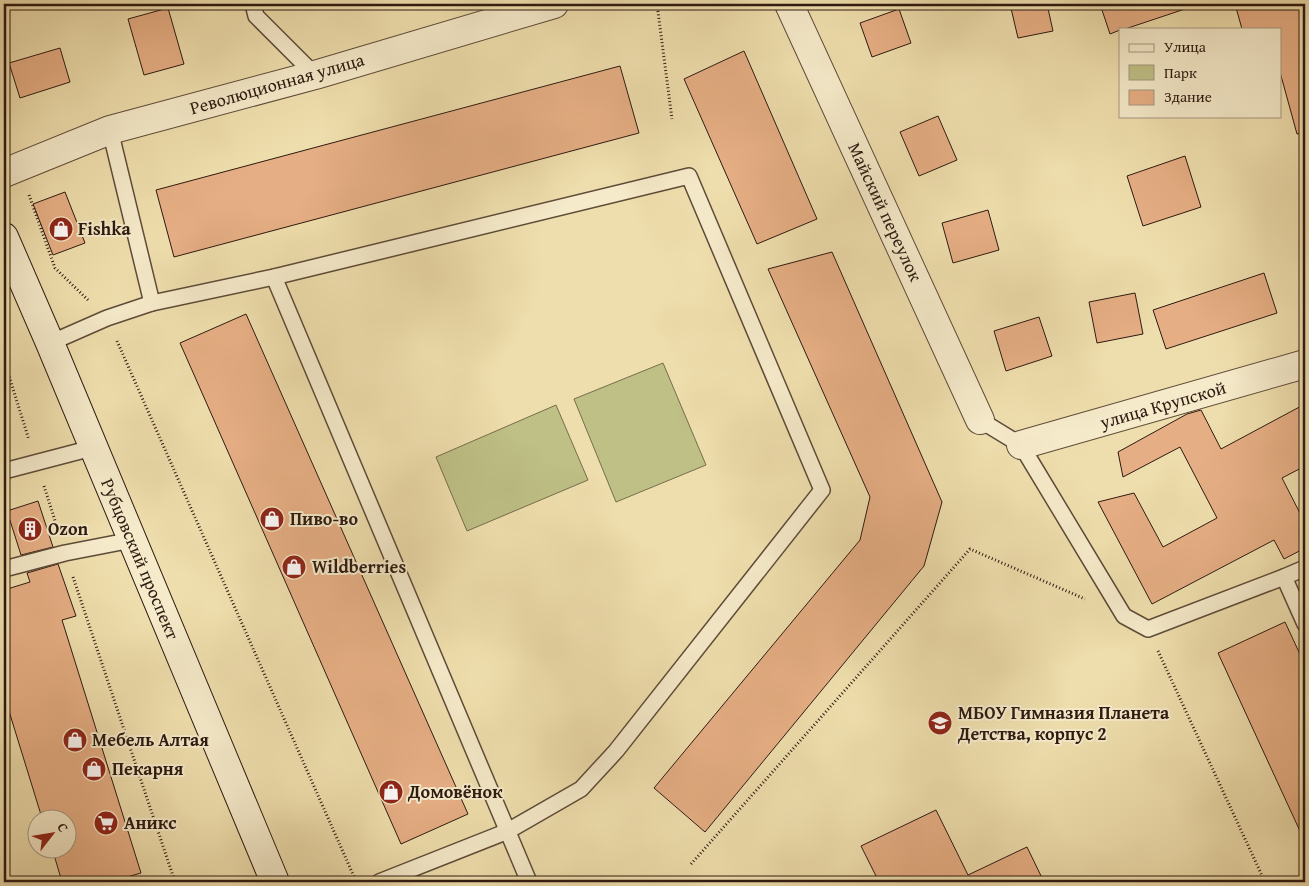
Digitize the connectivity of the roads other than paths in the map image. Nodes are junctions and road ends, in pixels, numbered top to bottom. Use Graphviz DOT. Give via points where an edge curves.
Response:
graph roads {
  1 [pos="254,4"];
  2 [pos="554,4"];
  3 [pos="789,4"];
  4 [pos="315,74"];
  5 [pos="110,130"];
  6 [pos="11,170"];
  7 [pos="4,237"];
  8 [pos="274,277"];
  9 [pos="152,303"];
  10 [pos="50,343"];
  11 [pos="1305,364"];
  12 [pos="980,420"];
  13 [pos="1021,445"];
  14 [pos="92,448"];
  15 [pos="4,471"];
  16 [pos="132,540"];
  17 [pos="1305,568"];
  18 [pos="4,569"];
  19 [pos="1284,578"];
  20 [pos="1305,624"];
  21 [pos="508,831"];
  22 [pos="275,882"];
  23 [pos="379,882"];
  24 [pos="529,882"];
  1 -- 4 [label="lane" via="256,16"];
  2 -- 4 [label="street, Революционная улица"];
  3 -- 12 [label="street, Майский переулок"];
  4 -- 5 [label="street, Революционная улица"];
  5 -- 6 [label="street, Революционная улица"];
  5 -- 9 [label="lane"];
  7 -- 10 [label="street, Рубцовский проспект"];
  8 -- 9 [label="lane"];
  8 -- 21 [label="lane"];
  8 -- 21 [label="lane" via="688,176 822,490 616,751 581,789"];
  9 -- 10 [label="lane"];
  10 -- 14 [label="street, Рубцовский проспект"];
  11 -- 13 [label="street, улица Крупской"];
  12 -- 13 [label="lane"];
  13 -- 19 [label="lane" via="1124,616 1148,629"];
  14 -- 15 [label="lane"];
  14 -- 16 [label="street, Рубцовский проспект"];
  16 -- 18 [label="lane"];
  16 -- 22 [label="street, Рубцовский проспект"];
  17 -- 19 [label="lane"];
  19 -- 20 [label="lane"];
  21 -- 23 [label="lane"];
  21 -- 24 [label="lane"];
}
